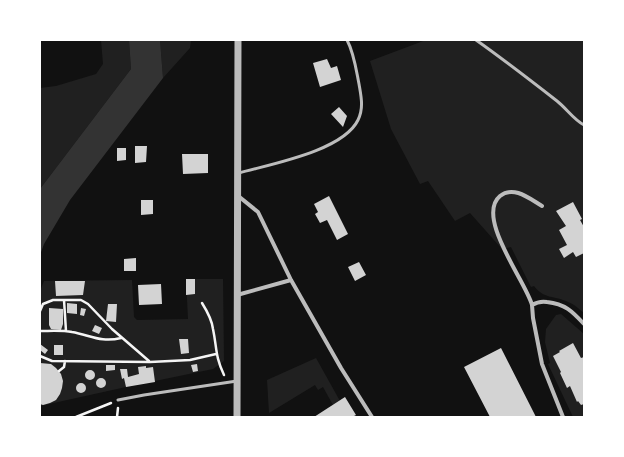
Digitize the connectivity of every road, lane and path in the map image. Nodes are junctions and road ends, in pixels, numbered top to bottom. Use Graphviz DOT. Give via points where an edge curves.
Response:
graph roads {
  1 [pos="238,40"];
  2 [pos="347,40"];
  3 [pos="476,40"];
  4 [pos="584,125"];
  5 [pos="237,173"];
  6 [pos="237,195"];
  7 [pos="542,206"];
  8 [pos="291,280"];
  9 [pos="237,295"];
  10 [pos="64,300"];
  11 [pos="202,303"];
  12 [pos="532,305"];
  13 [pos="40,311"];
  14 [pos="584,324"];
  15 [pos="40,331"];
  16 [pos="66,331"];
  17 [pos="121,338"];
  18 [pos="216,354"];
  19 [pos="40,356"];
  20 [pos="65,360"];
  21 [pos="150,362"];
  22 [pos="219,365"];
  23 [pos="58,371"];
  24 [pos="237,381"];
  25 [pos="118,400"];
  26 [pos="76,417"];
  27 [pos="237,417"];
  28 [pos="372,417"];
  29 [pos="564,417"];
  1 -- 5 [label="street"];
  2 -- 5 [label="lane" via="357,70 362,104 358,120 348,133 332,144 302,156"];
  3 -- 4 [label="lane" via="515,68"];
  5 -- 6 [label="street"];
  6 -- 8 [label="street" via="258,212"];
  6 -- 9 [label="street"];
  7 -- 12 [label="street" via="510,191 498,198 494,210 494,222 500,242"];
  8 -- 9 [label="street"];
  8 -- 28 [label="street"];
  9 -- 24 [label="street"];
  10 -- 13 [label="path" via="52,300 43,304"];
  10 -- 16 [label="path"];
  10 -- 17 [label="path" via="80,300 88,304"];
  11 -- 18 [label="path" via="210,317"];
  12 -- 14 [label="street" via="541,302 562,304"];
  12 -- 29 [label="street" via="542,364"];
  15 -- 16 [label="path"];
  16 -- 17 [label="path" via="106,340"];
  17 -- 21 [label="path"];
  18 -- 21 [label="path" via="190,360"];
  18 -- 22 [label="path"];
  19 -- 20 [label="path" via="52,361"];
  20 -- 21 [label="path"];
  20 -- 23 [label="path" via="64,367"];
  24 -- 25 [label="lane"];
  24 -- 27 [label="street"];
  25 -- 26 [label="path"];
}
